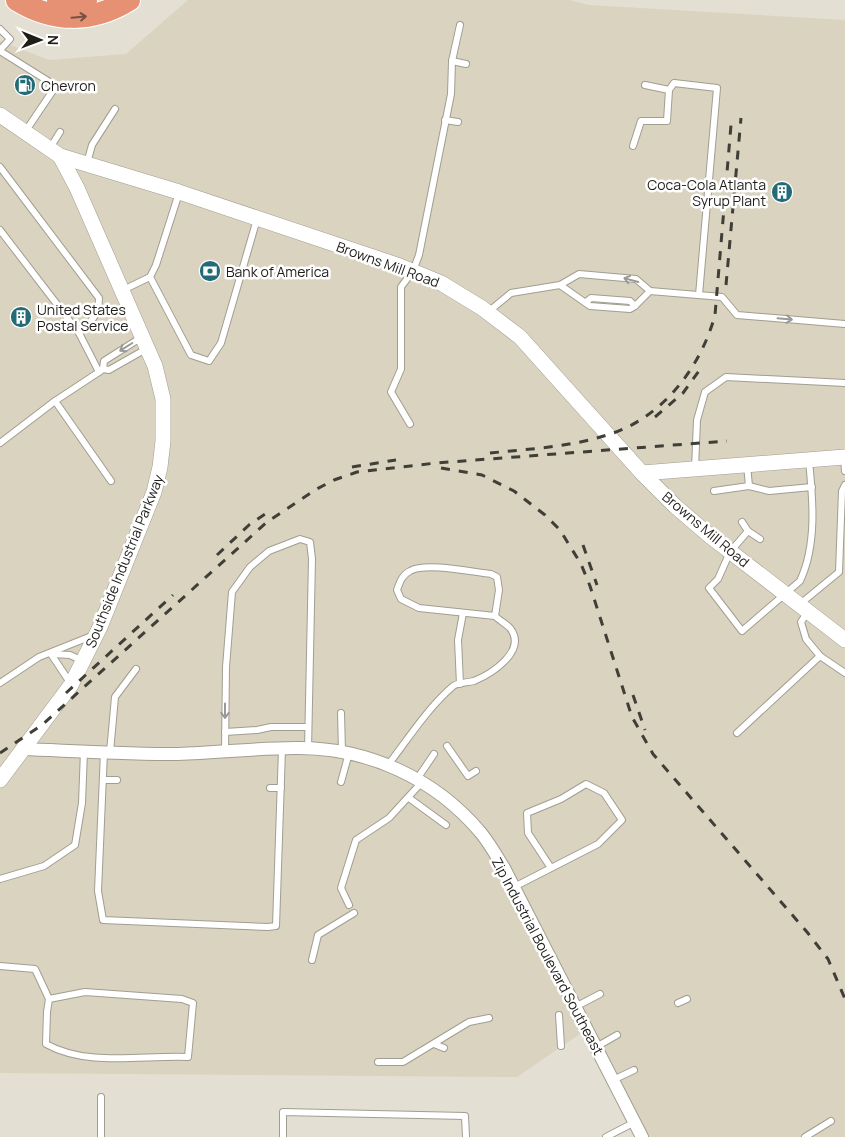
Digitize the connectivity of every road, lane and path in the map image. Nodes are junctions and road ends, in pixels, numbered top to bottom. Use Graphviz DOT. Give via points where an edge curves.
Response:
graph roads {
  1 [pos="17,0"];
  2 [pos="58,0"];
  3 [pos="86,0"];
  4 [pos="129,0"];
  5 [pos="460,26"];
  6 [pos="0,30"];
  7 [pos="0,51"];
  8 [pos="452,61"];
  9 [pos="466,64"];
  10 [pos="645,85"];
  11 [pos="669,90"];
  12 [pos="115,109"];
  13 [pos="0,115"];
  14 [pos="445,120"];
  15 [pos="458,122"];
  16 [pos="25,132"];
  17 [pos="60,132"];
  18 [pos="633,146"];
  19 [pos="54,152"];
  20 [pos="88,163"];
  21 [pos="0,167"];
  22 [pos="179,192"];
  23 [pos="257,219"];
  24 [pos="0,230"];
  25 [pos="413,271"];
  26 [pos="150,277"];
  27 [pos="560,285"];
  28 [pos="123,290"];
  29 [pos="650,291"];
  30 [pos="699,295"];
  31 [pos="488,312"];
  32 [pos="845,324"];
  33 [pos="79,333"];
  34 [pos="146,342"];
  35 [pos="101,370"];
  36 [pos="845,383"];
  37 [pos="55,401"];
  38 [pos="410,424"];
  39 [pos="0,443"];
  40 [pos="809,460"];
  41 [pos="845,462"];
  42 [pos="747,464"];
  43 [pos="696,469"];
  44 [pos="642,473"];
  45 [pos="111,481"];
  46 [pos="845,485"];
  47 [pos="749,486"];
  48 [pos="812,487"];
  49 [pos="714,491"];
  50 [pos="742,522"];
  51 [pos="748,531"];
  52 [pos="760,539"];
  53 [pos="730,552"];
  54 [pos="785,593"];
  55 [pos="804,608"];
  56 [pos="463,613"];
  57 [pos="495,616"];
  58 [pos="97,633"];
  59 [pos="845,640"];
  60 [pos="51,654"];
  61 [pos="820,656"];
  62 [pos="83,661"];
  63 [pos="136,669"];
  64 [pos="845,673"];
  65 [pos="0,683"];
  66 [pos="460,684"];
  67 [pos="71,685"];
  68 [pos="341,713"];
  69 [pos="308,727"];
  70 [pos="225,732"];
  71 [pos="737,733"];
  72 [pos="447,746"];
  73 [pos="308,748"];
  74 [pos="23,749"];
  75 [pos="282,749"];
  76 [pos="84,751"];
  77 [pos="225,751"];
  78 [pos="107,752"];
  79 [pos="346,753"];
  80 [pos="434,754"];
  81 [pos="388,765"];
  82 [pos="476,771"];
  83 [pos="0,780"];
  84 [pos="103,780"];
  85 [pos="117,780"];
  86 [pos="419,781"];
  87 [pos="341,782"];
  88 [pos="270,788"];
  89 [pos="281,788"];
  90 [pos="408,798"];
  91 [pos="446,825"];
  92 [pos="551,868"];
  93 [pos="0,880"];
  94 [pos="514,887"];
  95 [pos="349,905"];
  96 [pos="354,912"];
  97 [pos="312,960"];
  98 [pos="0,966"];
  99 [pos="600,994"];
  100 [pos="687,998"];
  101 [pos="49,999"];
  102 [pos="678,1003"];
  103 [pos="576,1007"];
  104 [pos="559,1015"];
  105 [pos="489,1018"];
  106 [pos="617,1035"];
  107 [pos="434,1044"];
  108 [pos="561,1046"];
  109 [pos="596,1047"];
  110 [pos="444,1048"];
  111 [pos="378,1062"];
  112 [pos="634,1070"];
  113 [pos="613,1080"];
  114 [pos="101,1097"];
  115 [pos="831,1121"];
  116 [pos="635,1122"];
  117 [pos="101,1137"];
  118 [pos="282,1137"];
  119 [pos="466,1137"];
  120 [pos="606,1137"];
  121 [pos="642,1137"];
  122 [pos="804,1137"];
  1 -- 4 [label="highway, one-way" via="47,15 81,18 101,14"];
  2 -- 3 [label="highway"];
  5 -- 8 [label="lane"];
  6 -- 7 [label="lane" via="10,39"];
  7 -- 16 [label="lane" via="56,86"];
  8 -- 9 [label="lane"];
  8 -- 14 [label="lane" via="451,94"];
  10 -- 11 [label="lane"];
  11 -- 18 [label="lane" via="667,121 641,121"];
  11 -- 30 [label="lane" via="674,83 716,88"];
  12 -- 20 [label="lane" via="92,144"];
  13 -- 16 [label="street, Browns Mill Road"];
  14 -- 15 [label="lane"];
  14 -- 25 [label="lane" via="421,246"];
  16 -- 19 [label="street, Browns Mill Road"];
  17 -- 19 [label="lane"];
  19 -- 20 [label="street, Browns Mill Road"];
  19 -- 28 [label="street, Southside Industrial Parkway" via="77,188"];
  20 -- 22 [label="street, Browns Mill Road"];
  21 -- 33 [label="lane" via="99,298 99,310"];
  22 -- 23 [label="street, Browns Mill Road"];
  22 -- 26 [label="lane"];
  23 -- 25 [label="street, Browns Mill Road"];
  23 -- 26 [label="lane" via="221,343 209,361 191,355"];
  24 -- 33 [label="lane"];
  25 -- 31 [label="street, Browns Mill Road" via="441,283"];
  25 -- 38 [label="lane" via="401,287 401,369 391,392"];
  26 -- 28 [label="lane"];
  29 -- 27 [label="lane, one-way" via="636,279 579,274"];
  27 -- 29 [label="lane" via="590,306 630,309"];
  27 -- 31 [label="lane" via="511,293"];
  28 -- 34 [label="street, Southside Industrial Parkway"];
  29 -- 30 [label="lane"];
  30 -- 32 [label="lane, one-way" via="722,297 736,315"];
  31 -- 44 [label="street, Browns Mill Road" via="520,337"];
  33 -- 35 [label="lane"];
  34 -- 35 [label="lane" via="109,370"];
  34 -- 35 [label="lane, one-way" via="104,361"];
  34 -- 58 [label="street, Southside Industrial Parkway" via="163,399 160,467 154,492"];
  35 -- 37 [label="lane"];
  36 -- 43 [label="lane" via="726,377 705,392 697,420"];
  37 -- 39 [label="lane"];
  37 -- 45 [label="lane"];
  40 -- 41 [label="street"];
  40 -- 42 [label="street"];
  40 -- 48 [label="lane"];
  42 -- 43 [label="street"];
  42 -- 47 [label="lane"];
  43 -- 44 [label="street"];
  44 -- 53 [label="street, Browns Mill Road"];
  46 -- 55 [label="lane" via="842,491 840,572"];
  47 -- 48 [label="lane" via="769,492"];
  47 -- 49 [label="lane"];
  48 -- 54 [label="lane" via="810,555 800,581"];
  50 -- 51 [label="lane"];
  51 -- 52 [label="lane"];
  51 -- 53 [label="lane"];
  53 -- 54 [label="street, Browns Mill Road"];
  53 -- 54 [label="lane" via="718,579 709,588 742,631"];
  54 -- 55 [label="street, Browns Mill Road"];
  55 -- 59 [label="street, Browns Mill Road"];
  55 -- 61 [label="lane" via="801,622 806,639"];
  56 -- 57 [label="lane"];
  56 -- 57 [label="lane" via="419,608 406,602 397,590 401,579 408,572 423,567 492,574 499,582"];
  56 -- 66 [label="lane" via="458,640"];
  57 -- 66 [label="lane" via="510,629 514,644 512,653 474,681"];
  58 -- 60 [label="lane"];
  58 -- 62 [label="street, Southside Industrial Parkway"];
  60 -- 62 [label="lane" via="70,655"];
  60 -- 65 [label="lane"];
  60 -- 67 [label="lane"];
  61 -- 64 [label="lane"];
  61 -- 71 [label="lane"];
  62 -- 67 [label="street, Southside Industrial Parkway"];
  63 -- 78 [label="lane" via="115,697"];
  66 -- 81 [label="lane" via="454,685 438,701"];
  67 -- 74 [label="street, Southside Industrial Parkway"];
  68 -- 79 [label="lane"];
  69 -- 70 [label="lane" via="271,726"];
  69 -- 70 [label="lane, one-way" via="312,560 311,545 308,540 300,539 260,557 232,592"];
  69 -- 73 [label="lane"];
  70 -- 77 [label="lane"];
  72 -- 82 [label="lane" via="468,776"];
  73 -- 75 [label="street, Zip Industrial Boulevard Southeast"];
  73 -- 79 [label="street, Zip Industrial Boulevard Southeast"];
  74 -- 76 [label="street, Zip Industrial Boulevard Southeast"];
  74 -- 83 [label="street, Southside Industrial Parkway"];
  75 -- 77 [label="street, Zip Industrial Boulevard Southeast"];
  75 -- 89 [label="lane"];
  76 -- 78 [label="street, Zip Industrial Boulevard Southeast"];
  76 -- 93 [label="lane" via="82,803 75,845 44,866"];
  77 -- 78 [label="street, Zip Industrial Boulevard Southeast" via="178,754"];
  78 -- 84 [label="lane"];
  79 -- 81 [label="street, Zip Industrial Boulevard Southeast"];
  79 -- 87 [label="lane"];
  80 -- 86 [label="lane"];
  81 -- 86 [label="street, Zip Industrial Boulevard Southeast"];
  84 -- 85 [label="lane"];
  84 -- 89 [label="lane" via="98,891 103,920 276,926"];
  86 -- 90 [label="lane"];
  86 -- 94 [label="street, Zip Industrial Boulevard Southeast" via="455,806 482,834"];
  88 -- 89 [label="lane"];
  90 -- 91 [label="lane"];
  90 -- 95 [label="lane" via="389,818 356,840 341,888"];
  92 -- 92 [label="lane" via="598,844 622,820 604,793 586,784 527,812 528,833"];
  92 -- 94 [label="lane"];
  94 -- 103 [label="street, Zip Industrial Boulevard Southeast"];
  96 -- 97 [label="lane" via="318,935"];
  98 -- 101 [label="lane" via="35,969"];
  99 -- 103 [label="lane"];
  100 -- 102 [label="lane"];
  101 -- 101 [label="lane" via="85,992 182,999 193,1003 188,1057 150,1056 120,1060 61,1053 46,1044"];
  103 -- 109 [label="street, Zip Industrial Boulevard Southeast"];
  104 -- 108 [label="lane"];
  105 -- 107 [label="lane" via="469,1022"];
  106 -- 109 [label="lane"];
  107 -- 110 [label="lane"];
  107 -- 111 [label="lane" via="403,1062"];
  109 -- 113 [label="street, Zip Industrial Boulevard Southeast"];
  112 -- 113 [label="lane"];
  113 -- 116 [label="street, Zip Industrial Boulevard Southeast"];
  114 -- 117 [label="lane"];
  115 -- 122 [label="lane"];
  116 -- 120 [label="lane"];
  116 -- 121 [label="street, Zip Industrial Boulevard Southeast"];
  118 -- 119 [label="lane" via="283,1112 465,1116"];
}
